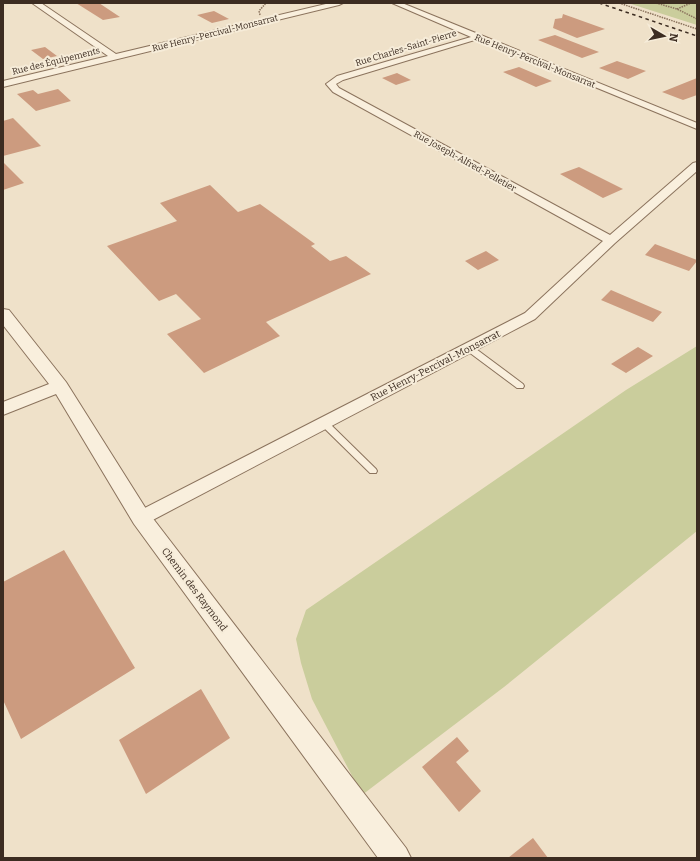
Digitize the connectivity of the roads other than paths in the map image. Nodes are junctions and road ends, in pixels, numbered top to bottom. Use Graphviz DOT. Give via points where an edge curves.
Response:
graph roads {
  1 [pos="36,3"];
  2 [pos="339,3"];
  3 [pos="396,3"];
  4 [pos="478,37"];
  5 [pos="115,58"];
  6 [pos="340,78"];
  7 [pos="3,84"];
  8 [pos="697,126"];
  9 [pos="697,165"];
  10 [pos="612,240"];
  11 [pos="3,314"];
  12 [pos="469,348"];
  13 [pos="60,386"];
  14 [pos="520,386"];
  15 [pos="3,409"];
  16 [pos="324,423"];
  17 [pos="373,472"];
  18 [pos="141,518"];
  19 [pos="396,858"];
  1 -- 5 [label="street, Rue des Équipements"];
  2 -- 5 [label="street, Rue Henry-Percival-Monsarrat"];
  3 -- 4 [label="street, Rue Henry-Percival-Monsarrat"];
  4 -- 6 [label="street, Rue Charles-Saint-Pierre"];
  4 -- 8 [label="street, Rue Henry-Percival-Monsarrat"];
  5 -- 7 [label="street, Rue des Équipements"];
  6 -- 10 [label="street, Rue Joseph-Alfred-Pelletier" via="330,84 336,90"];
  9 -- 10 [label="street, Rue Henry-Percival-Monsarrat"];
  10 -- 12 [label="street, Rue Henry-Percival-Monsarrat" via="530,316"];
  11 -- 13 [label="street, Chemin des Raymond"];
  12 -- 14 [label="lane"];
  12 -- 16 [label="street, Rue Henry-Percival-Monsarrat"];
  13 -- 15 [label="street"];
  13 -- 18 [label="street, Chemin des Raymond"];
  16 -- 17 [label="lane"];
  16 -- 18 [label="street, Rue Henry-Percival-Monsarrat"];
  18 -- 19 [label="street, Chemin des Raymond"];
}
